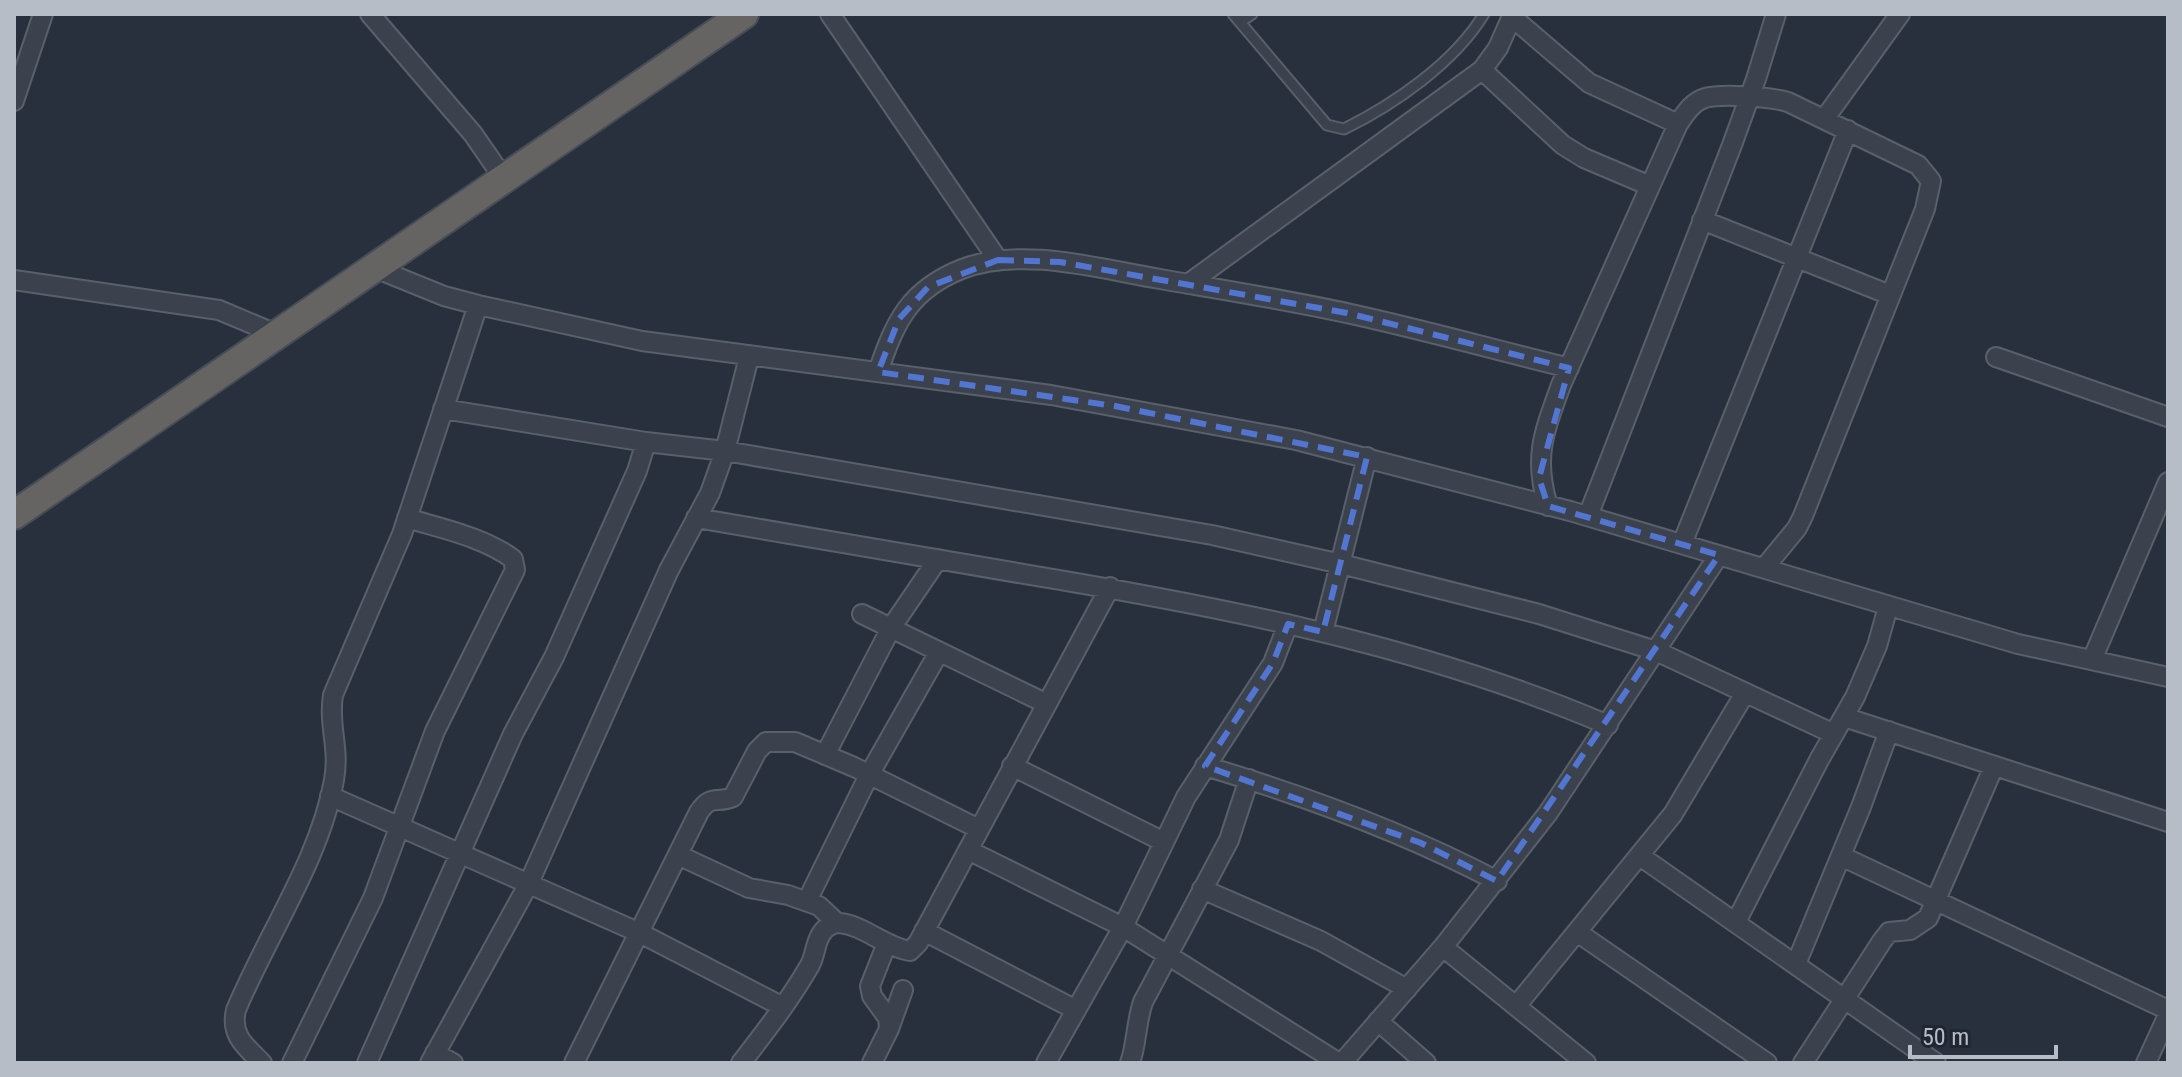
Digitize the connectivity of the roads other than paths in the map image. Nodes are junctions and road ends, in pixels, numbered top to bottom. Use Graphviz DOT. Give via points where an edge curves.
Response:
graph roads {
  1 [pos="43,14"];
  2 [pos="370,14"];
  3 [pos="744,14"];
  4 [pos="830,14"];
  5 [pos="1252,14"];
  6 [pos="1484,14"];
  7 [pos="1776,14"];
  8 [pos="1900,14"];
  9 [pos="1512,15"];
  10 [pos="1236,18"];
  11 [pos="1482,70"];
  12 [pos="1749,97"];
  13 [pos="14,101"];
  14 [pos="1825,118"];
  15 [pos="1678,124"];
  16 [pos="1848,130"];
  17 [pos="504,179"];
  18 [pos="1650,186"];
  19 [pos="1702,220"];
  20 [pos="1795,258"];
  21 [pos="998,260"];
  22 [pos="375,268"];
  23 [pos="1188,284"];
  24 [pos="18,285"];
  25 [pos="1890,295"];
  26 [pos="478,305"];
  27 [pos="276,334"];
  28 [pos="749,357"];
  29 [pos="1996,357"];
  30 [pos="1569,368"];
  31 [pos="878,372"];
  32 [pos="443,409"];
  33 [pos="2168,417"];
  34 [pos="646,442"];
  35 [pos="725,451"];
  36 [pos="1367,457"];
  37 [pos="2168,482"];
  38 [pos="1548,506"];
  39 [pos="14,515"];
  40 [pos="1588,516"];
  41 [pos="407,518"];
  42 [pos="696,518"];
  43 [pos="1682,544"];
  44 [pos="1719,555"];
  45 [pos="938,559"];
  46 [pos="1341,564"];
  47 [pos="1764,568"];
  48 [pos="1110,587"];
  49 [pos="1888,607"];
  50 [pos="862,614"];
  51 [pos="1288,624"];
  52 [pos="891,628"];
  53 [pos="1323,632"];
  54 [pos="1656,651"];
  55 [pos="939,652"];
  56 [pos="2092,660"];
  57 [pos="2168,677"];
  58 [pos="1745,693"];
  59 [pos="1047,704"];
  60 [pos="1844,717"];
  61 [pos="1608,725"];
  62 [pos="1889,731"];
  63 [pos="1834,734"];
  64 [pos="825,755"];
  65 [pos="1012,766"];
  66 [pos="1205,766"];
  67 [pos="1994,766"];
  68 [pos="869,775"];
  69 [pos="1249,779"];
  70 [pos="330,796"];
  71 [pos="2168,822"];
  72 [pos="401,826"];
  73 [pos="979,829"];
  74 [pos="1164,842"];
  75 [pos="968,850"];
  76 [pos="461,854"];
  77 [pos="678,855"];
  78 [pos="1640,856"];
  79 [pos="1841,856"];
  80 [pos="1497,881"];
  81 [pos="528,885"];
  82 [pos="1202,889"];
  83 [pos="807,901"];
  84 [pos="1936,902"];
  85 [pos="1736,922"];
  86 [pos="837,923"];
  87 [pos="1123,927"];
  88 [pos="924,931"];
  89 [pos="1577,932"];
  90 [pos="640,933"];
  91 [pos="887,943"];
  92 [pos="1443,947"];
  93 [pos="1167,955"];
  94 [pos="1796,964"];
  95 [pos="1407,989"];
  96 [pos="903,990"];
  97 [pos="1844,996"];
  98 [pos="1517,1005"];
  99 [pos="783,1007"];
  100 [pos="1076,1010"];
  101 [pos="2168,1012"];
  102 [pos="1378,1021"];
  103 [pos="889,1029"];
  104 [pos="433,1058"];
  105 [pos="262,1063"];
  106 [pos="292,1063"];
  107 [pos="367,1063"];
  108 [pos="453,1063"];
  109 [pos="574,1063"];
  110 [pos="741,1063"];
  111 [pos="872,1063"];
  112 [pos="1046,1063"];
  113 [pos="1130,1063"];
  114 [pos="1340,1063"];
  115 [pos="1426,1063"];
  116 [pos="1586,1063"];
  117 [pos="1767,1063"];
  118 [pos="1803,1063"];
  119 [pos="1936,1063"];
  120 [pos="2146,1063"];
  1 -- 13 [label="street"];
  2 -- 17 [label="street" via="473,134"];
  3 -- 17 [label="highway"];
  4 -- 21 [label="street"];
  5 -- 10 [label="lane"];
  6 -- 10 [label="lane" via="1453,55 1344,129 1327,125"];
  7 -- 12 [label="street"];
  8 -- 14 [label="street"];
  9 -- 11 [label="street"];
  9 -- 15 [label="street" via="1589,83"];
  11 -- 18 [label="street" via="1563,145"];
  11 -- 23 [label="street"];
  12 -- 14 [label="street" via="1774,98"];
  12 -- 15 [label="street" via="1707,97"];
  12 -- 19 [label="street"];
  14 -- 16 [label="street"];
  15 -- 18 [label="street"];
  16 -- 20 [label="street"];
  16 -- 25 [label="street" via="1918,165 1931,181"];
  17 -- 22 [label="highway"];
  18 -- 30 [label="street"];
  19 -- 20 [label="street"];
  19 -- 40 [label="street"];
  20 -- 25 [label="street"];
  20 -- 43 [label="street"];
  21 -- 23 [label="street" via="1060,262"];
  21 -- 31 [label="street" via="956,272 915,299 892,330"];
  22 -- 26 [label="street"];
  22 -- 27 [label="highway"];
  23 -- 30 [label="street" via="1347,313"];
  24 -- 27 [label="street" via="196,305"];
  25 -- 47 [label="street" via="1797,528"];
  26 -- 28 [label="street" via="642,341"];
  26 -- 32 [label="street"];
  27 -- 39 [label="highway"];
  28 -- 31 [label="street"];
  28 -- 35 [label="street"];
  29 -- 33 [label="street"];
  30 -- 38 [label="street" via="1542,451 1539,478"];
  31 -- 36 [label="street" via="1103,404"];
  32 -- 34 [label="street"];
  32 -- 41 [label="street"];
  34 -- 35 [label="street"];
  34 -- 76 [label="street" via="554,657"];
  35 -- 42 [label="street"];
  35 -- 46 [label="street" via="1212,535"];
  36 -- 38 [label="street"];
  36 -- 46 [label="street"];
  37 -- 56 [label="street"];
  38 -- 40 [label="street"];
  40 -- 43 [label="street"];
  41 -- 70 [label="street" via="333,695 337,760"];
  41 -- 72 [label="street" via="501,550 513,559 515,570 435,731"];
  42 -- 45 [label="street"];
  42 -- 81 [label="street"];
  43 -- 44 [label="street"];
  44 -- 47 [label="street"];
  44 -- 54 [label="street"];
  45 -- 48 [label="street"];
  45 -- 52 [label="street"];
  46 -- 53 [label="street"];
  46 -- 54 [label="street" via="1553,618"];
  47 -- 49 [label="street"];
  48 -- 51 [label="street"];
  48 -- 59 [label="street"];
  49 -- 56 [label="street"];
  49 -- 60 [label="street" via="1866,674"];
  50 -- 52 [label="street"];
  51 -- 53 [label="street"];
  51 -- 66 [label="street" via="1273,663"];
  52 -- 55 [label="street"];
  52 -- 64 [label="street"];
  53 -- 61 [label="street" via="1475,674"];
  54 -- 58 [label="street"];
  54 -- 61 [label="street"];
  55 -- 59 [label="street"];
  55 -- 68 [label="street"];
  56 -- 57 [label="street"];
  58 -- 63 [label="street"];
  58 -- 78 [label="street" via="1673,814"];
  59 -- 65 [label="street"];
  60 -- 62 [label="street"];
  60 -- 63 [label="street"];
  61 -- 80 [label="street"];
  62 -- 67 [label="street"];
  62 -- 79 [label="street"];
  63 -- 85 [label="street"];
  64 -- 68 [label="street"];
  64 -- 77 [label="street" via="795,742 766,742 733,797 705,803"];
  65 -- 73 [label="street"];
  65 -- 74 [label="street"];
  66 -- 69 [label="street"];
  66 -- 74 [label="street"];
  67 -- 71 [label="street"];
  67 -- 84 [label="street"];
  68 -- 73 [label="street"];
  68 -- 83 [label="street"];
  69 -- 80 [label="street" via="1421,843"];
  69 -- 82 [label="street" via="1229,840"];
  70 -- 72 [label="street"];
  70 -- 105 [label="street" via="301,873 236,1010 235,1033"];
  72 -- 76 [label="street"];
  72 -- 106 [label="street" via="373,898"];
  73 -- 75 [label="street"];
  74 -- 87 [label="street"];
  75 -- 87 [label="street"];
  75 -- 88 [label="street"];
  76 -- 81 [label="street"];
  76 -- 107 [label="street"];
  77 -- 83 [label="street" via="749,888"];
  77 -- 90 [label="street"];
  78 -- 85 [label="street"];
  78 -- 89 [label="street"];
  79 -- 84 [label="street"];
  79 -- 94 [label="street"];
  80 -- 92 [label="street"];
  81 -- 90 [label="street"];
  81 -- 104 [label="street"];
  82 -- 93 [label="street"];
  82 -- 95 [label="street" via="1321,941"];
  83 -- 86 [label="street"];
  84 -- 97 [label="street" via="1919,926 1889,932"];
  84 -- 101 [label="street"];
  85 -- 94 [label="street"];
  86 -- 91 [label="street"];
  86 -- 99 [label="street" via="820,934 811,963"];
  87 -- 93 [label="street"];
  87 -- 100 [label="street"];
  88 -- 91 [label="street" via="910,951"];
  88 -- 100 [label="street"];
  89 -- 98 [label="street"];
  89 -- 117 [label="street"];
  90 -- 99 [label="street"];
  90 -- 109 [label="street"];
  91 -- 103 [label="street" via="870,986"];
  92 -- 95 [label="street"];
  92 -- 98 [label="street"];
  93 -- 113 [label="street" via="1139,1013"];
  93 -- 114 [label="street"];
  94 -- 97 [label="street"];
  95 -- 102 [label="street"];
  96 -- 103 [label="street"];
  97 -- 118 [label="street"];
  97 -- 119 [label="street"];
  98 -- 116 [label="street"];
  99 -- 110 [label="street"];
  100 -- 112 [label="street"];
  101 -- 120 [label="street"];
  102 -- 114 [label="street"];
  102 -- 115 [label="street"];
  103 -- 111 [label="street"];
  104 -- 108 [label="street"];
}
